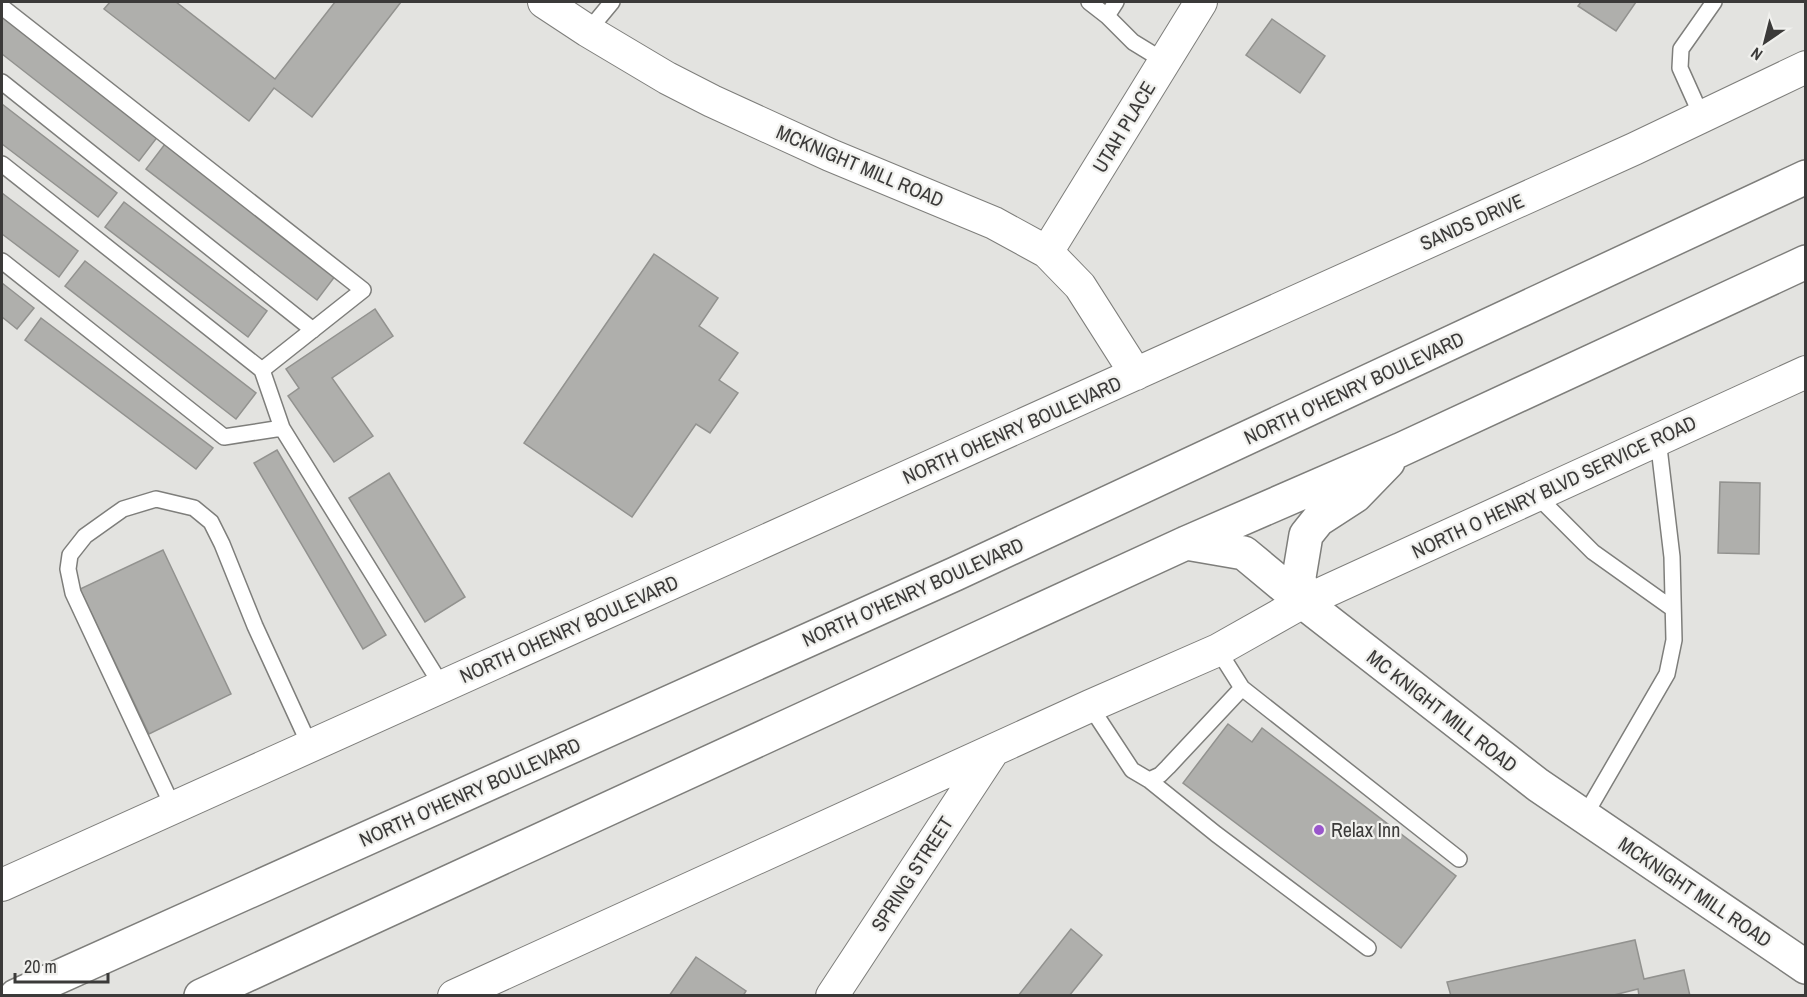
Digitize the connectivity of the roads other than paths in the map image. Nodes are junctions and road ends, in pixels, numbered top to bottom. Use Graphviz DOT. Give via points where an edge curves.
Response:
graph roads {
  1 [pos="544,2"];
  2 [pos="612,2"];
  3 [pos="1089,2"];
  4 [pos="1116,2"];
  5 [pos="1201,2"];
  6 [pos="1714,2"];
  7 [pos="2,7"];
  8 [pos="1107,16"];
  9 [pos="588,32"];
  10 [pos="1164,62"];
  11 [pos="1806,68"];
  12 [pos="2,82"];
  13 [pos="1702,117"];
  14 [pos="2,164"];
  15 [pos="1806,177"];
  16 [pos="1047,252"];
  17 [pos="2,261"];
  18 [pos="1806,262"];
  19 [pos="313,330"];
  20 [pos="262,370"];
  21 [pos="1806,372"];
  22 [pos="1136,374"];
  23 [pos="282,428"];
  24 [pos="1658,439"];
  25 [pos="1400,450"];
  26 [pos="1536,495"];
  27 [pos="1186,543"];
  28 [pos="1303,602"];
  29 [pos="1673,609"];
  30 [pos="1218,650"];
  31 [pos="442,687"];
  32 [pos="1242,688"];
  33 [pos="1090,706"];
  34 [pos="310,746"];
  35 [pos="993,752"];
  36 [pos="1149,780"];
  37 [pos="173,807"];
  38 [pos="1584,817"];
  39 [pos="1458,859"];
  40 [pos="2,885"];
  41 [pos="1368,948"];
  42 [pos="1806,967"];
  43 [pos="16,996"];
  44 [pos="201,996"];
  45 [pos="454,996"];
  46 [pos="832,996"];
  1 -- 9 [label="street, MCKNIGHT MILL ROAD"];
  2 -- 9 [label="lane"];
  3 -- 8 [label="lane"];
  4 -- 8 [label="lane"];
  5 -- 10 [label="street, UTAH PLACE"];
  6 -- 13 [label="lane" via="1681,49 1680,68"];
  7 -- 19 [label="lane" via="363,290"];
  8 -- 10 [label="lane" via="1133,42"];
  9 -- 16 [label="street, MCKNIGHT MILL ROAD" via="712,101 994,223"];
  10 -- 16 [label="street, UTAH PLACE"];
  11 -- 13 [label="street, SANDS DRIVE"];
  12 -- 19 [label="lane"];
  13 -- 22 [label="street, SANDS DRIVE"];
  14 -- 20 [label="lane"];
  15 -- 43 [label="main road, NORTH O'HENRY BOULEVARD" via="955,574"];
  16 -- 22 [label="street, MCKNIGHT MILL ROAD" via="1080,286"];
  17 -- 23 [label="lane" via="224,437"];
  18 -- 25 [label="main road"];
  19 -- 20 [label="lane"];
  20 -- 23 [label="lane"];
  21 -- 24 [label="street, NORTH O HENRY BLVD SERVICE ROAD"];
  22 -- 31 [label="street, NORTH OHENRY BOULEVARD"];
  23 -- 31 [label="lane"];
  24 -- 26 [label="street, NORTH O HENRY BLVD SERVICE ROAD"];
  24 -- 29 [label="lane" via="1672,557"];
  25 -- 27 [label="main road"];
  25 -- 28 [label="main road" via="1355,496 1318,520 1306,535 1299,577"];
  26 -- 28 [label="street, NORTH O HENRY BLVD SERVICE ROAD"];
  26 -- 29 [label="lane" via="1593,552"];
  27 -- 28 [label="main road, MC KNIGHT MILL ROAD" via="1244,553"];
  27 -- 44 [label="main road"];
  28 -- 30 [label="street"];
  28 -- 38 [label="main road, MC KNIGHT MILL ROAD"];
  29 -- 38 [label="lane" via="1674,640 1667,674"];
  30 -- 32 [label="lane"];
  30 -- 33 [label="street"];
  31 -- 34 [label="street, NORTH OHENRY BOULEVARD"];
  32 -- 36 [label="lane" via="1160,775"];
  32 -- 39 [label="lane"];
  33 -- 35 [label="street"];
  33 -- 36 [label="lane" via="1132,770"];
  34 -- 37 [label="street, NORTH OHENRY BOULEVARD"];
  34 -- 37 [label="lane" via="211,522 194,508 156,499 123,509 85,536 70,555 68,569 73,593"];
  35 -- 45 [label="street"];
  35 -- 46 [label="street, SPRING STREET"];
  36 -- 41 [label="lane"];
  37 -- 40 [label="street, NORTH OHENRY BOULEVARD"];
  38 -- 42 [label="main road, MCKNIGHT MILL ROAD"];
}
